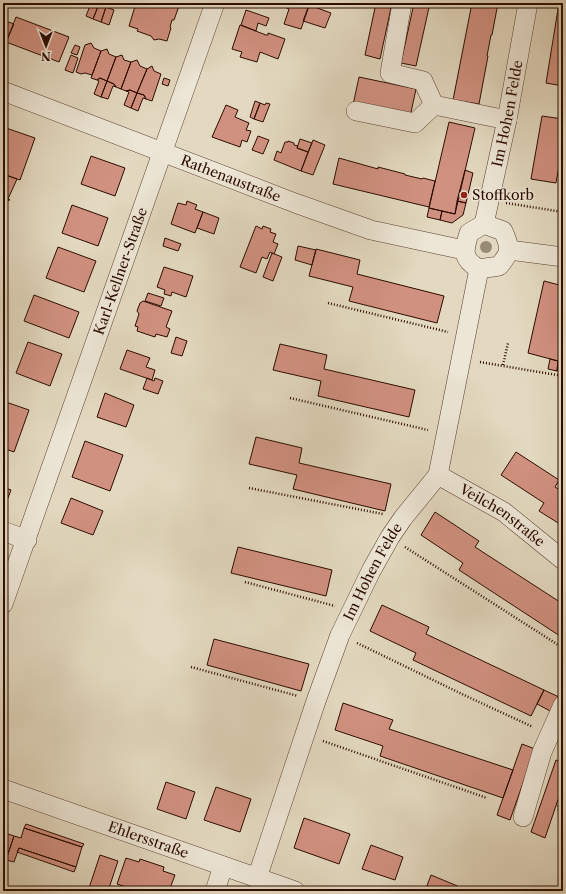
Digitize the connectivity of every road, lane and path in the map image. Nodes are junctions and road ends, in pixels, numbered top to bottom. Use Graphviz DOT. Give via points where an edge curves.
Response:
graph roads {
  1 [pos="215,3"];
  2 [pos="402,3"];
  3 [pos="528,3"];
  4 [pos="3,91"];
  5 [pos="434,105"];
  6 [pos="356,111"];
  7 [pos="507,120"];
  8 [pos="161,153"];
  9 [pos="490,200"];
  10 [pos="563,212"];
  11 [pos="484,224"];
  12 [pos="464,250"];
  13 [pos="509,250"];
  14 [pos="563,257"];
  15 [pos="479,269"];
  16 [pos="328,303"];
  17 [pos="466,337"];
  18 [pos="508,343"];
  19 [pos="462,359"];
  20 [pos="503,365"];
  21 [pos="563,376"];
  22 [pos="290,398"];
  23 [pos="446,434"];
  24 [pos="438,475"];
  25 [pos="249,488"];
  26 [pos="403,518"];
  27 [pos="3,531"];
  28 [pos="390,537"];
  29 [pos="27,540"];
  30 [pos="563,560"];
  31 [pos="244,582"];
  32 [pos="3,604"];
  33 [pos="353,610"];
  34 [pos="340,635"];
  35 [pos="563,648"];
  36 [pos="191,667"];
  37 [pos="316,701"];
  38 [pos="563,705"];
  39 [pos="550,734"];
  40 [pos="305,735"];
  41 [pos="3,789"];
  42 [pos="563,795"];
  43 [pos="488,798"];
  44 [pos="523,817"];
  45 [pos="563,821"];
  46 [pos="223,866"];
  47 [pos="257,878"];
  48 [pos="215,891"];
  49 [pos="295,891"];
  1 -- 8 [label="street, Karl-Kellner-Straße"];
  2 -- 5 [label="street" via="390,73 423,81"];
  3 -- 7 [label="street, Im Hohen Felde"];
  4 -- 8 [label="street, Rathenaustraße"];
  5 -- 6 [label="street" via="415,123"];
  5 -- 7 [label="street"];
  7 -- 9 [label="street, Im Hohen Felde"];
  8 -- 12 [label="street, Rathenaustraße" via="371,230"];
  8 -- 29 [label="street, Karl-Kellner-Straße"];
  9 -- 10 [label="path"];
  9 -- 11 [label="street, Im Hohen Felde"];
  11 -- 12 [label="street" via="469,233"];
  11 -- 13 [label="street" via="503,231"];
  12 -- 15 [label="street" via="469,262"];
  13 -- 14 [label="street"];
  13 -- 15 [label="street" via="499,266"];
  15 -- 17 [label="street, Im Hohen Felde"];
  16 -- 17 [label="path"];
  17 -- 19 [label="street, Im Hohen Felde"];
  18 -- 20 [label="path"];
  19 -- 20 [label="path"];
  19 -- 23 [label="street, Im Hohen Felde"];
  20 -- 21 [label="path"];
  22 -- 23 [label="path"];
  23 -- 24 [label="street, Im Hohen Felde"];
  24 -- 26 [label="street, Im Hohen Felde"];
  24 -- 30 [label="street, Veilchenstraße" via="504,512"];
  25 -- 26 [label="path"];
  26 -- 28 [label="street, Im Hohen Felde"];
  27 -- 29 [label="street"];
  28 -- 33 [label="street, Im Hohen Felde"];
  28 -- 35 [label="path"];
  29 -- 32 [label="street, Karl-Kellner-Straße"];
  31 -- 33 [label="path"];
  33 -- 34 [label="street, Im Hohen Felde"];
  34 -- 37 [label="street, Im Hohen Felde"];
  34 -- 39 [label="path"];
  36 -- 37 [label="path"];
  37 -- 40 [label="street, Im Hohen Felde"];
  38 -- 39 [label="street"];
  39 -- 44 [label="street" via="542,752"];
  40 -- 43 [label="path"];
  40 -- 47 [label="street, Im Hohen Felde"];
  41 -- 46 [label="street, Ehlersstraße"];
  42 -- 45 [label="path" via="558,807"];
  46 -- 47 [label="street, Ehlersstraße"];
  46 -- 48 [label="street"];
  47 -- 49 [label="street, Ehlersstraße"];
}
